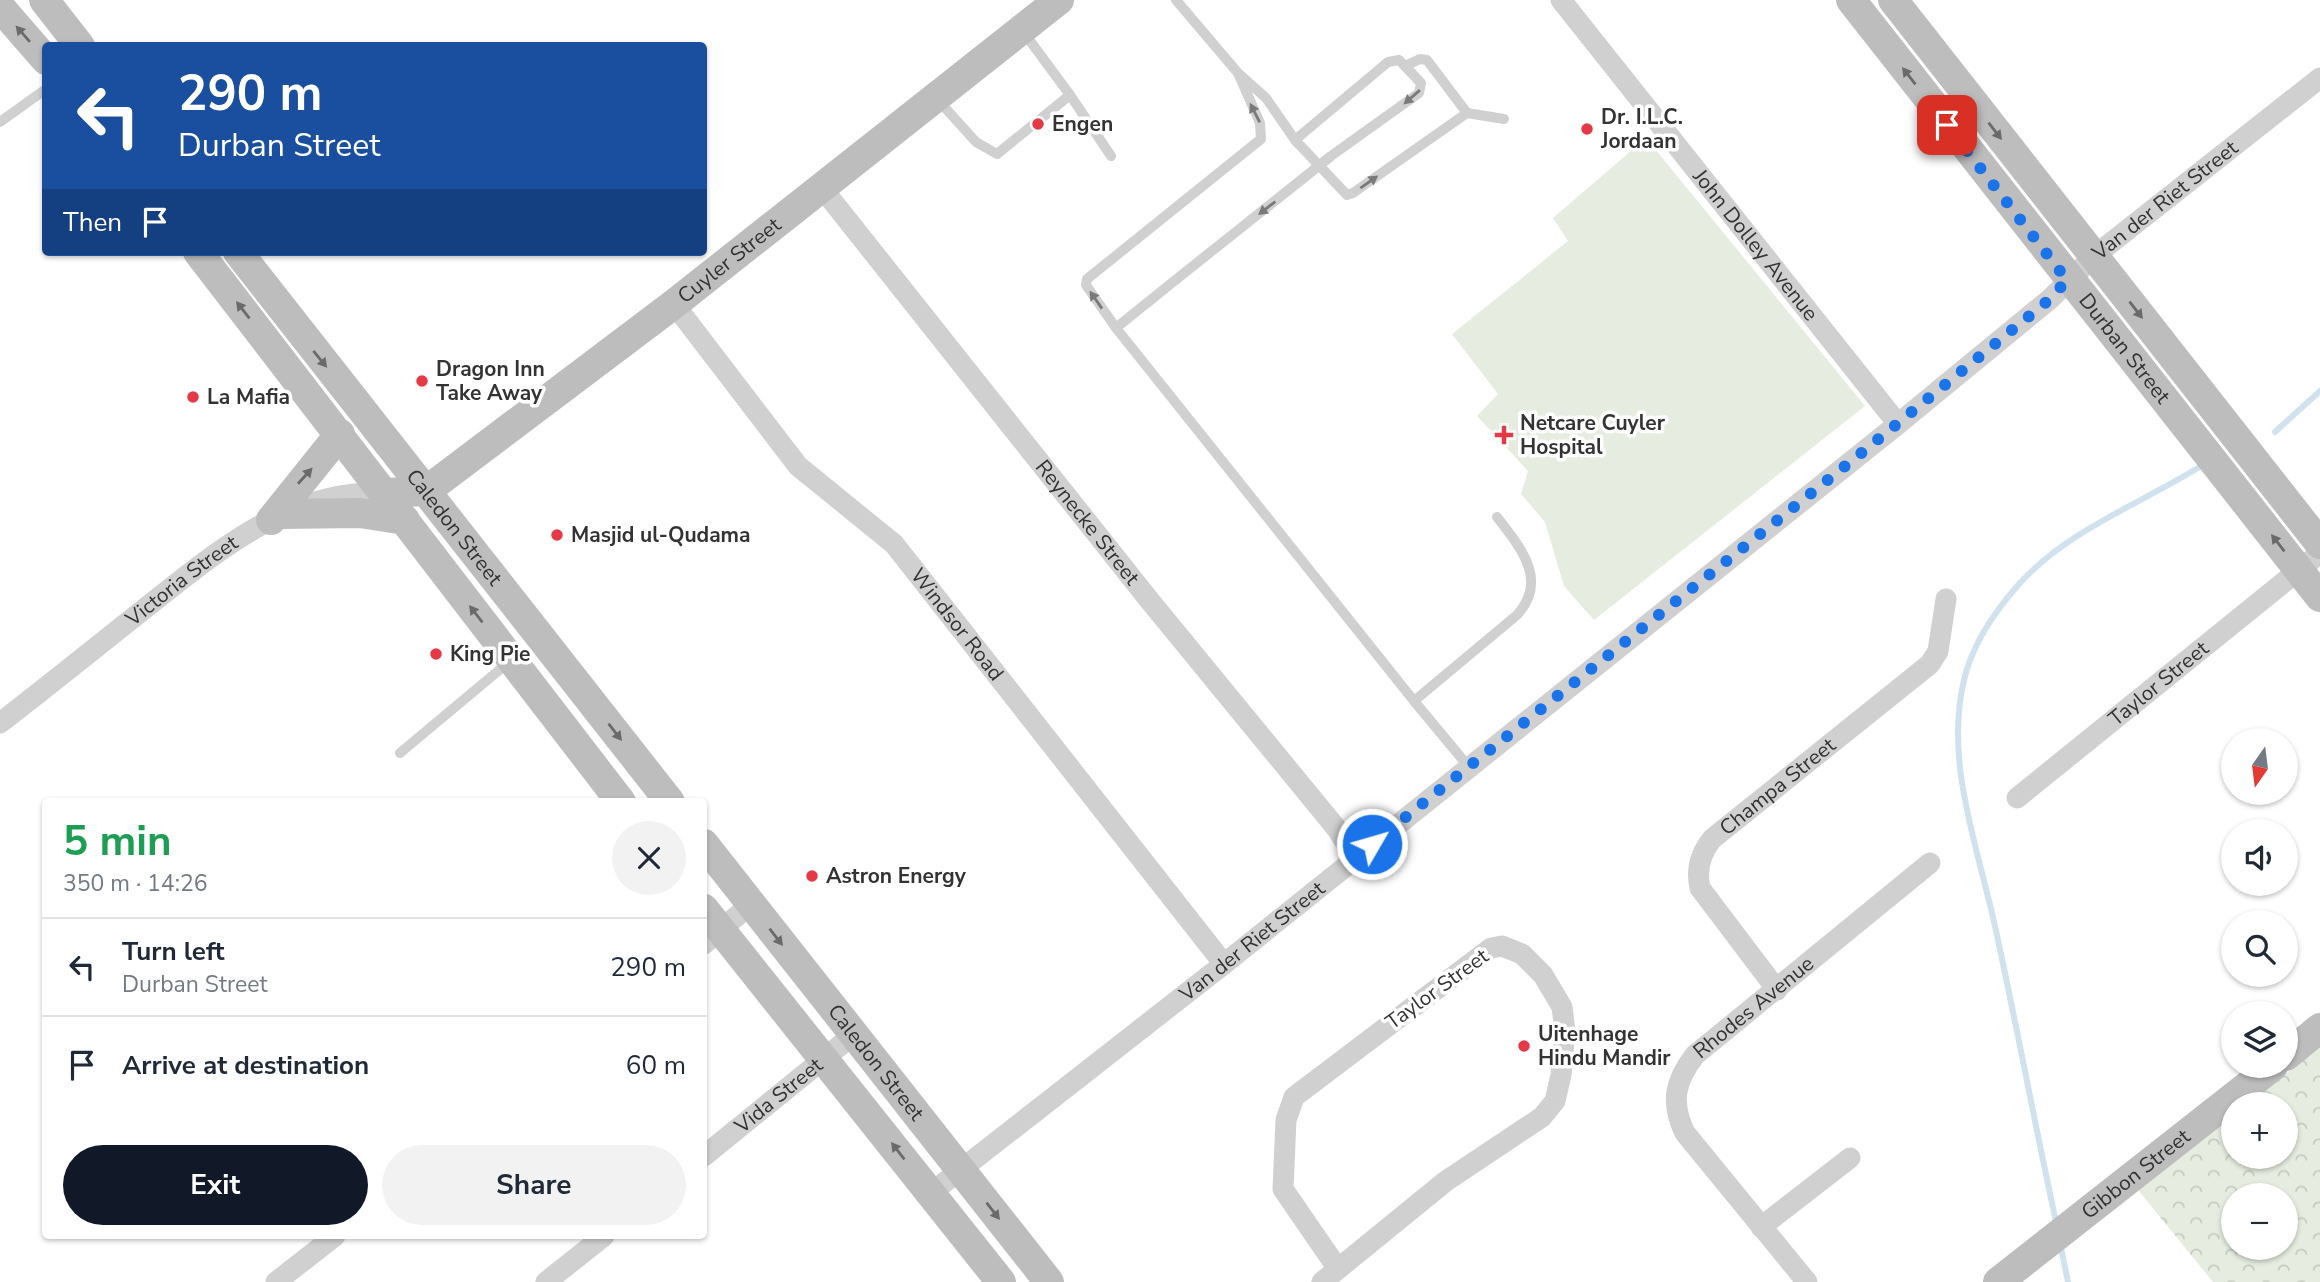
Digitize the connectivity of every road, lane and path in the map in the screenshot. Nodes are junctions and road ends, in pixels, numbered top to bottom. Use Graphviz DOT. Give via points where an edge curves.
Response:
graph roads {
  1 [pos="44,0"];
  2 [pos="1059,0"];
  3 [pos="1176,0"];
  4 [pos="1561,0"];
  5 [pos="1851,0"];
  6 [pos="1893,0"];
  7 [pos="0,7"];
  8 [pos="1022,29"];
  9 [pos="77,42"];
  10 [pos="42,55"];
  11 [pos="1405,66"];
  12 [pos="1238,73"];
  13 [pos="2320,78"];
  14 [pos="42,92"];
  15 [pos="1070,95"];
  16 [pos="936,97"];
  17 [pos="1467,113"];
  18 [pos="1504,119"];
  19 [pos="0,122"];
  20 [pos="1294,140"];
  21 [pos="1111,156"];
  22 [pos="1320,165"];
  23 [pos="822,188"];
  24 [pos="201,256"];
  25 [pos="241,256"];
  26 [pos="2093,257"];
  27 [pos="2067,280"];
  28 [pos="674,304"];
  29 [pos="1116,328"];
  30 [pos="1898,424"];
  31 [pos="340,434"];
  32 [pos="426,491"];
  33 [pos="387,493"];
  34 [pos="276,517"];
  35 [pos="1497,517"];
  36 [pos="405,520"];
  37 [pos="2320,544"];
  38 [pos="2309,561"];
  39 [pos="2320,597"];
  40 [pos="1946,599"];
  41 [pos="511,660"];
  42 [pos="1414,701"];
  43 [pos="0,723"];
  44 [pos="400,753"];
  45 [pos="1468,766"];
  46 [pos="618,798"];
  47 [pos="667,798"];
  48 [pos="2017,798"];
  49 [pos="707,848"];
  50 [pos="1355,858"];
  51 [pos="1930,863"];
  52 [pos="751,904"];
  53 [pos="709,928"];
  54 [pos="1224,964"];
  55 [pos="1777,990"];
  56 [pos="2320,1028"];
  57 [pos="853,1035"];
  58 [pos="2298,1046"];
  59 [pos="825,1058"];
  60 [pos="2258,1078"];
  61 [pos="707,1154"];
  62 [pos="1850,1158"];
  63 [pos="962,1171"];
  64 [pos="931,1193"];
  65 [pos="1761,1227"];
  66 [pos="331,1239"];
  67 [pos="600,1239"];
  68 [pos="1330,1276"];
  69 [pos="2002,1281"];
  70 [pos="276,1282"];
  71 [pos="546,1282"];
  72 [pos="1001,1282"];
  73 [pos="1049,1282"];
  74 [pos="1807,1282"];
  1 -- 9 [label="main road"];
  2 -- 8 [label="main road, Cuyler Street"];
  3 -- 12 [label="lane"];
  4 -- 30 [label="street, John Dolley Avenue"];
  27 -- 5 [label="main road, Durban Street, one-way"];
  6 -- 26 [label="main road, Durban Street, one-way"];
  10 -- 7 [label="main road, one-way"];
  8 -- 15 [label="lane"];
  8 -- 16 [label="main road, Cuyler Street"];
  11 -- 17 [label="lane" via="1427,60"];
  11 -- 20 [label="lane" via="1399,60 1388,62"];
  11 -- 22 [label="lane, one-way" via="1421,83 1419,93"];
  12 -- 20 [label="lane" via="1266,98"];
  29 -- 12 [label="lane, one-way" via="1086,285 1087,279 1261,139 1260,123"];
  13 -- 26 [label="street, Van der Riet Street"];
  14 -- 19 [label="lane"];
  15 -- 16 [label="lane" via="996,154 975,142"];
  15 -- 21 [label="lane"];
  16 -- 23 [label="main road, Cuyler Street"];
  17 -- 18 [label="lane"];
  22 -- 17 [label="lane, one-way" via="1338,188 1352,194"];
  20 -- 22 [label="lane"];
  22 -- 29 [label="lane, one-way"];
  23 -- 28 [label="main road, Cuyler Street"];
  23 -- 50 [label="street, Reynecke Street"];
  31 -- 24 [label="main road, Caledon Street, one-way"];
  25 -- 32 [label="main road, Caledon Street, one-way"];
  26 -- 27 [label="street, Van der Riet Street"];
  26 -- 37 [label="main road, Durban Street, one-way"];
  27 -- 30 [label="street, Van der Riet Street"];
  38 -- 27 [label="main road, Durban Street, one-way"];
  28 -- 32 [label="main road, Cuyler Street"];
  28 -- 54 [label="street, Windsor Road" via="798,467 894,544"];
  29 -- 42 [label="lane"];
  30 -- 45 [label="street, Van der Riet Street"];
  31 -- 33 [label="main road, Caledon Street"];
  34 -- 31 [label="main road, one-way"];
  32 -- 33 [label="main road"];
  32 -- 47 [label="main road, Caledon Street, one-way"];
  33 -- 34 [label="street, Victoria Street" via="343,494"];
  33 -- 36 [label="main road, Caledon Street"];
  34 -- 36 [label="main road" via="360,513"];
  34 -- 43 [label="street, Victoria Street" via="236,538"];
  35 -- 42 [label="lane" via="1528,561 1530,597 1517,615"];
  41 -- 36 [label="main road, Caledon Street, one-way"];
  38 -- 39 [label="main road, Durban Street"];
  38 -- 48 [label="street, Taylor Street"];
  40 -- 55 [label="street, Champa Street" via="1938,651 1930,664 1712,839 1703,852 1700,888"];
  41 -- 44 [label="lane"];
  41 -- 46 [label="main road, Caledon Street"];
  42 -- 45 [label="lane"];
  45 -- 50 [label="street, Van der Riet Street"];
  49 -- 52 [label="main road, Caledon Street"];
  50 -- 54 [label="street, Van der Riet Street"];
  51 -- 55 [label="street, Rhodes Avenue"];
  52 -- 53 [label="street"];
  52 -- 57 [label="main road, Caledon Street, one-way"];
  53 -- 59 [label="main road, Caledon Street"];
  54 -- 63 [label="street, Van der Riet Street"];
  55 -- 65 [label="street, Rhodes Avenue" via="1695,1055 1675,1090 1685,1133"];
  56 -- 58 [label="main road"];
  57 -- 59 [label="street, Vida Street"];
  57 -- 63 [label="main road, Caledon Street"];
  59 -- 61 [label="street, Vida Street"];
  64 -- 59 [label="main road, Caledon Street, one-way"];
  60 -- 69 [label="main road, Gibbon Street"];
  62 -- 65 [label="street"];
  63 -- 64 [label="street, Van der Riet Street"];
  63 -- 73 [label="main road, Caledon Street, one-way"];
  64 -- 72 [label="main road, Caledon Street"];
  65 -- 74 [label="street, Rhodes Avenue"];
  66 -- 70 [label="street"];
  67 -- 71 [label="street"];
  68 -- 68 [label="street, Taylor Street" via="1446,1181 1550,1109 1561,1075 1562,1007 1543,975 1522,954 1502,946 1491,948 1294,1097 1286,1120 1283,1189"];
}
